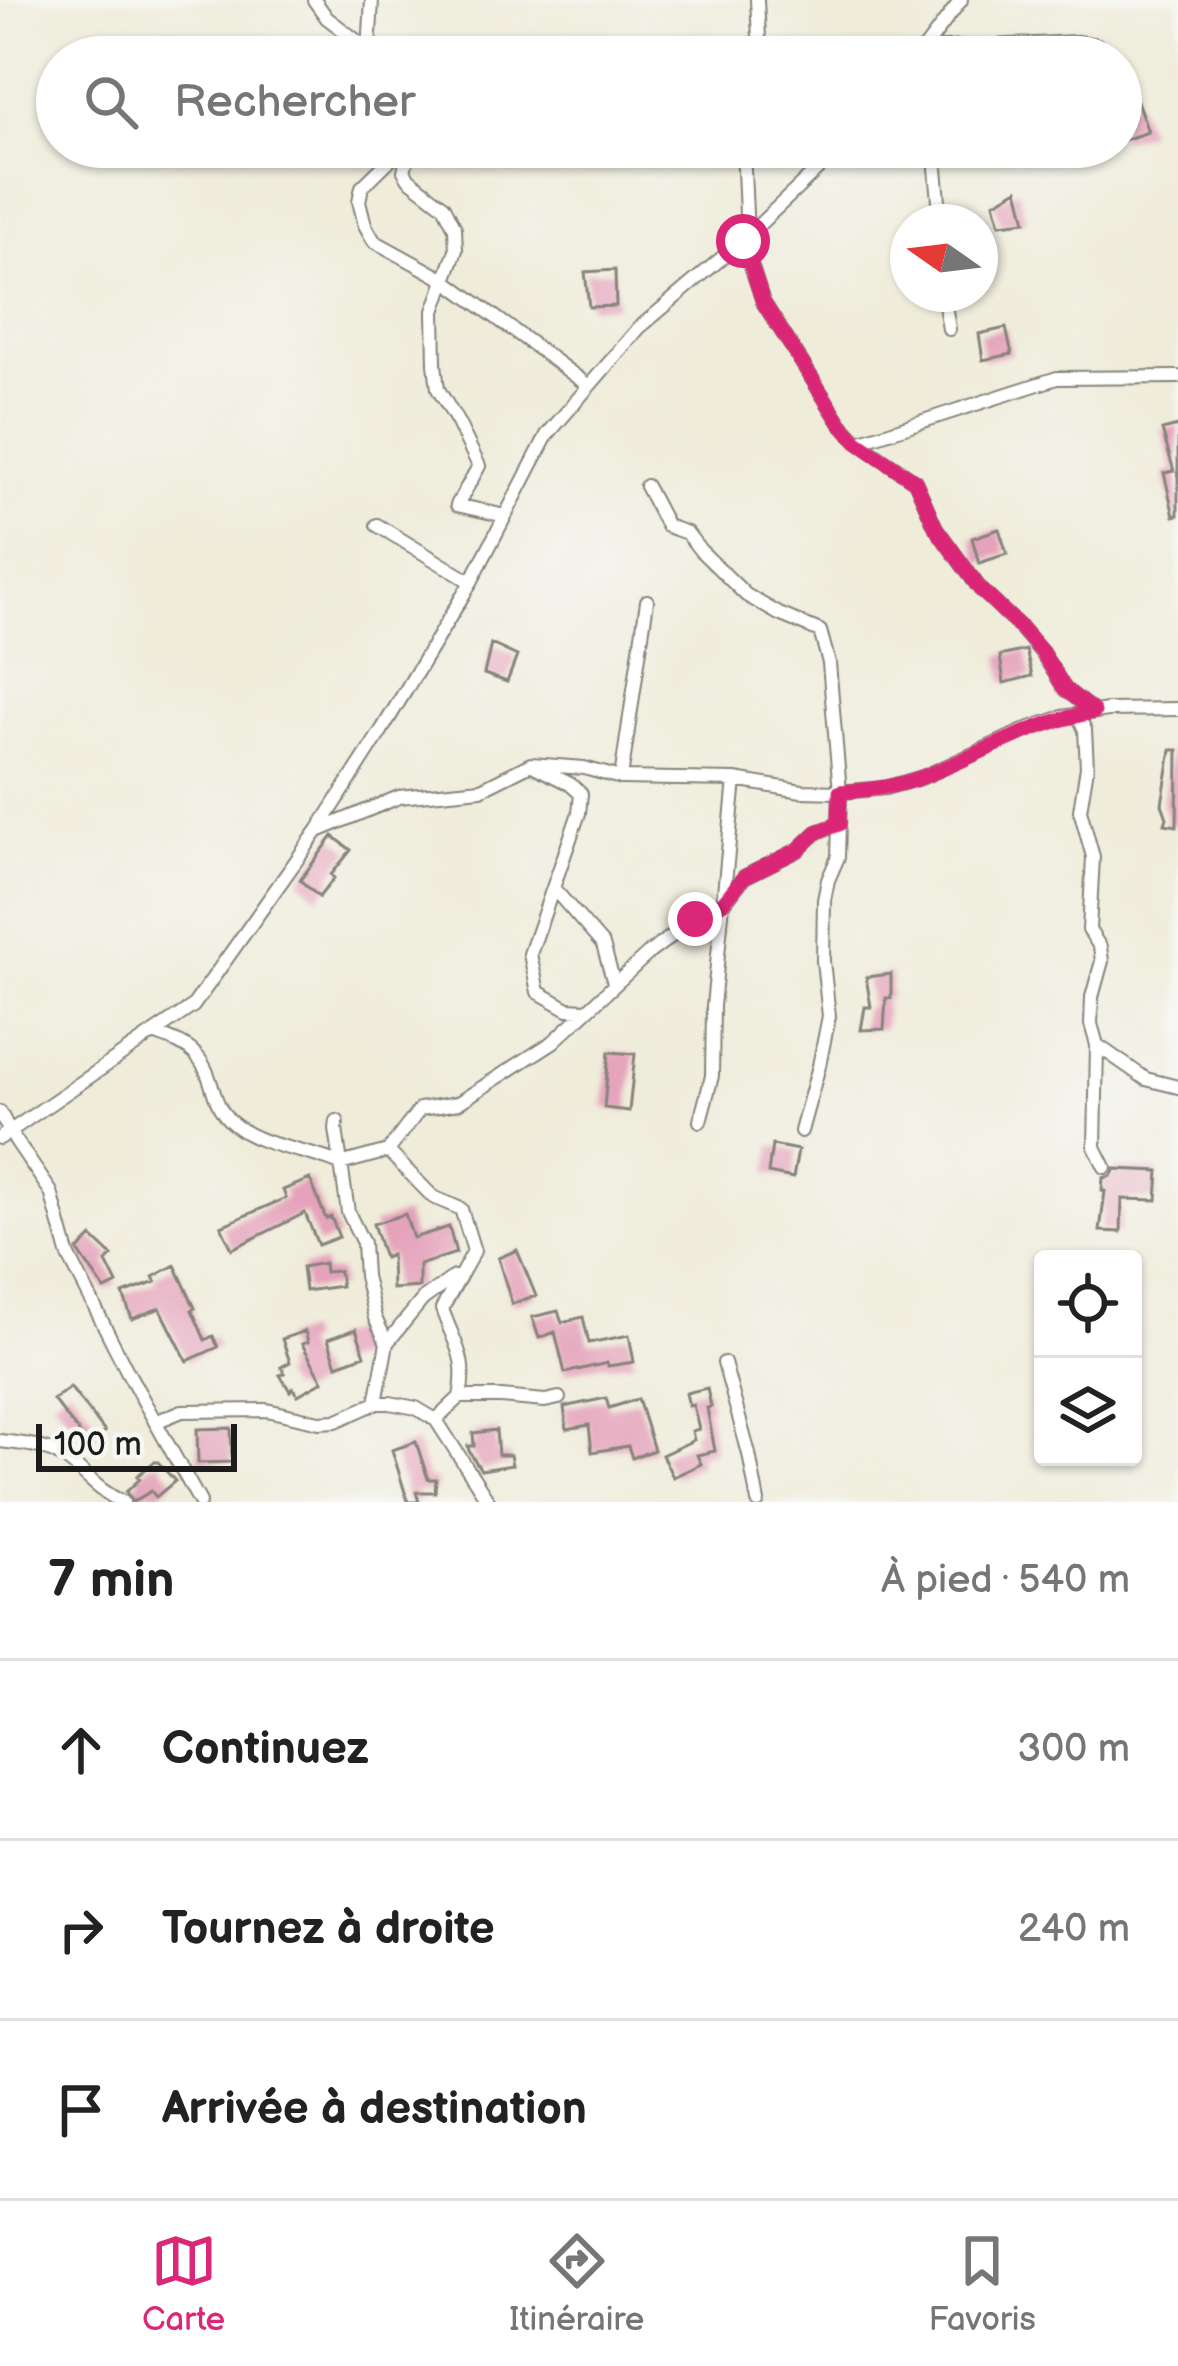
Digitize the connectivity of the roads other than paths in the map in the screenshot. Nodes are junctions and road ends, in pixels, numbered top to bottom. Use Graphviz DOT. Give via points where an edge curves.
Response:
graph roads {
  1 [pos="314,0"];
  2 [pos="372,0"];
  3 [pos="758,0"];
  4 [pos="962,0"];
  5 [pos="350,36"];
  6 [pos="372,36"];
  7 [pos="759,36"];
  8 [pos="936,36"];
  9 [pos="383,168"];
  10 [pos="404,168"];
  11 [pos="743,168"];
  12 [pos="819,168"];
  13 [pos="936,168"];
  14 [pos="939,204"];
  15 [pos="745,239"];
  16 [pos="445,280"];
  17 [pos="946,312"];
  18 [pos="949,329"];
  19 [pos="1178,377"];
  20 [pos="589,386"];
  21 [pos="857,442"];
  22 [pos="646,486"];
  23 [pos="505,516"];
  24 [pos="377,525"];
  25 [pos="471,582"];
  26 [pos="646,601"];
  27 [pos="1178,709"];
  28 [pos="1101,711"];
  29 [pos="1078,715"];
  30 [pos="1085,730"];
  31 [pos="530,764"];
  32 [pos="621,778"];
  33 [pos="735,780"];
  34 [pos="840,792"];
  35 [pos="333,807"];
  36 [pos="362,812"];
  37 [pos="839,824"];
  38 [pos="319,830"];
  39 [pos="553,888"];
  40 [pos="724,902"];
  41 [pos="614,983"];
  42 [pos="585,1010"];
  43 [pos="154,1033"];
  44 [pos="1097,1045"];
  45 [pos="1178,1087"];
  46 [pos="0,1112"];
  47 [pos="337,1120"];
  48 [pos="700,1121"];
  49 [pos="800,1131"];
  50 [pos="5,1135"];
  51 [pos="388,1151"];
  52 [pos="340,1164"];
  53 [pos="1105,1168"];
  54 [pos="464,1270"];
  55 [pos="387,1343"];
  56 [pos="724,1363"];
  57 [pos="460,1397"];
  58 [pos="559,1398"];
  59 [pos="376,1403"];
  60 [pos="436,1420"];
  61 [pos="155,1422"];
  62 [pos="0,1441"];
  63 [pos="123,1502"];
  64 [pos="200,1502"];
  65 [pos="489,1502"];
  66 [pos="758,1502"];
  1 -- 5 [label="street"];
  2 -- 6 [label="street"];
  3 -- 7 [label="street"];
  4 -- 8 [label="street"];
  9 -- 16 [label="street" via="362,187 365,226 374,241"];
  10 -- 16 [label="street" via="444,206 454,228"];
  11 -- 15 [label="street"];
  12 -- 15 [label="street"];
  13 -- 14 [label="street"];
  15 -- 20 [label="street" via="639,328"];
  15 -- 21 [label="street" via="763,302"];
  16 -- 20 [label="street"];
  16 -- 23 [label="street" via="434,311 438,389 479,466 457,505"];
  17 -- 18 [label="street"];
  19 -- 21 [label="street" via="1058,378"];
  20 -- 23 [label="street" via="547,435"];
  21 -- 28 [label="street" via="915,481 936,528 980,589 1042,652 1065,689"];
  22 -- 34 [label="street" via="667,526 687,533 746,595 820,631"];
  23 -- 25 [label="street"];
  24 -- 25 [label="street"];
  25 -- 35 [label="street"];
  26 -- 32 [label="street"];
  27 -- 28 [label="street"];
  28 -- 29 [label="street"];
  28 -- 30 [label="street"];
  29 -- 30 [label="street"];
  29 -- 34 [label="street" via="923,777"];
  30 -- 44 [label="street" via="1080,810 1093,857 1089,929 1102,961 1092,998"];
  31 -- 32 [label="street"];
  31 -- 36 [label="street" via="481,789 424,792"];
  31 -- 39 [label="street" via="581,794"];
  32 -- 33 [label="street"];
  33 -- 34 [label="street"];
  33 -- 40 [label="street"];
  34 -- 37 [label="street"];
  35 -- 36 [label="street"];
  35 -- 38 [label="street"];
  36 -- 38 [label="street"];
  37 -- 40 [label="street" via="744,877"];
  37 -- 49 [label="street" via="824,901 829,1016"];
  38 -- 43 [label="street" via="194,1006"];
  39 -- 41 [label="street" via="603,945"];
  39 -- 42 [label="street" via="530,954 538,992"];
  40 -- 41 [label="street"];
  40 -- 48 [label="street" via="712,1076"];
  41 -- 42 [label="street"];
  42 -- 51 [label="street" via="553,1042 458,1103 420,1109"];
  43 -- 50 [label="street"];
  43 -- 52 [label="street" via="197,1056 231,1123"];
  44 -- 45 [label="street" via="1146,1079"];
  44 -- 53 [label="street" via="1095,1147"];
  46 -- 50 [label="street"];
  47 -- 52 [label="street"];
  50 -- 61 [label="street" via="51,1192 68,1254"];
  51 -- 52 [label="street"];
  51 -- 54 [label="street" via="433,1197 461,1209 474,1251"];
  52 -- 55 [label="street"];
  54 -- 55 [label="street" via="423,1299"];
  54 -- 57 [label="street" via="442,1309 463,1359"];
  55 -- 59 [label="street"];
  56 -- 66 [label="street"];
  57 -- 58 [label="street"];
  57 -- 60 [label="street"];
  59 -- 60 [label="street" via="416,1408"];
  59 -- 61 [label="street" via="336,1421 267,1410 182,1412"];
  60 -- 65 [label="street"];
  61 -- 64 [label="street"];
  62 -- 63 [label="street" via="42,1446"];
}
